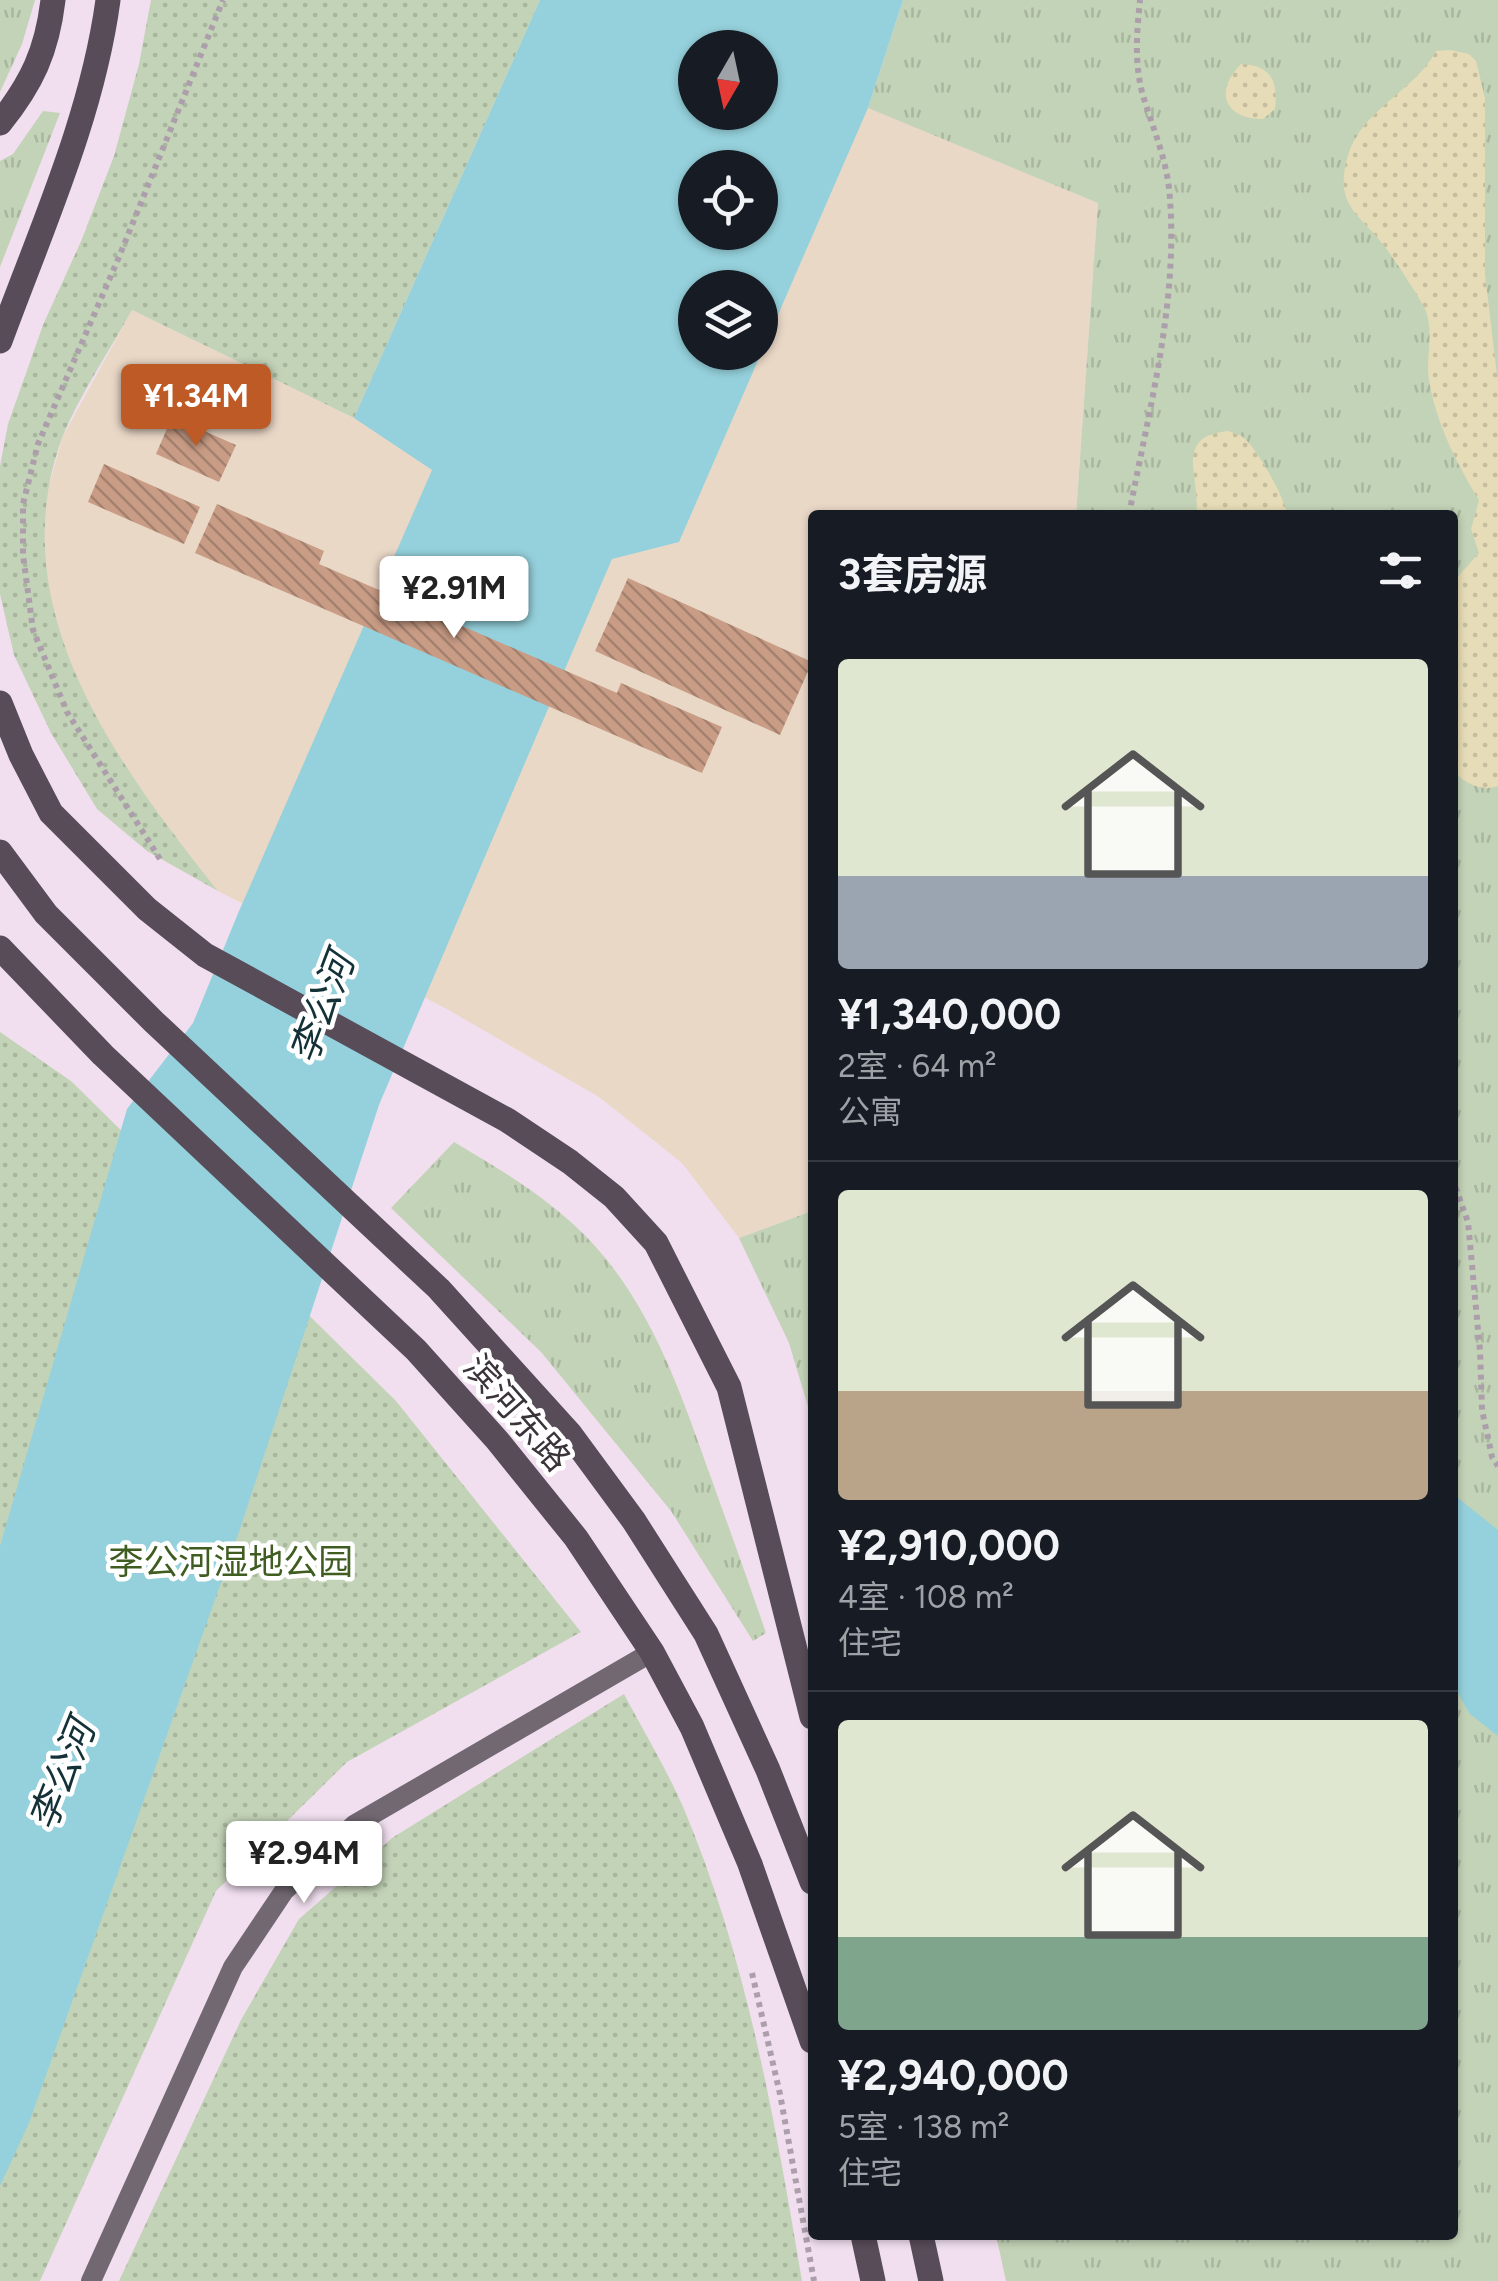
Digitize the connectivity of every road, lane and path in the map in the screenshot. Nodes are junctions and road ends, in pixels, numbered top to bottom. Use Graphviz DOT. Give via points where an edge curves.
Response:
graph roads {
  1 [pos="53,0"];
  2 [pos="108,0"];
  3 [pos="223,0"];
  4 [pos="1140,0"];
  5 [pos="0,123"];
  6 [pos="0,340"];
  7 [pos="1130,510"];
  8 [pos="0,704"];
  9 [pos="0,852"];
  10 [pos="160,859"];
  11 [pos="0,948"];
  12 [pos="1458,1194"];
  13 [pos="1498,1466"];
  14 [pos="652,1652"];
  15 [pos="808,1701"];
  16 [pos="808,1872"];
  17 [pos="746,1955"];
  18 [pos="808,2030"];
  19 [pos="864,2240"];
  20 [pos="922,2240"];
  21 [pos="91,2281"];
  22 [pos="814,2281"];
  23 [pos="873,2281"];
  24 [pos="930,2281"];
  1 -- 5 [label="main road" via="48,39 22,95"];
  2 -- 6 [label="main road" via="102,47 74,140"];
  3 -- 10 [label="path" via="38,444 23,504 33,630 67,712"];
  4 -- 7 [label="path" via="1135,51 1159,137 1171,224 1156,380"];
  8 -- 15 [label="main road" via="51,812 147,909 205,955 507,1120 614,1197 656,1243 729,1387"];
  9 -- 16 [label="main road, 滨河东路" via="46,914 438,1290 570,1434 706,1634"];
  11 -- 14 [label="main road, 滨河东路" via="103,1056 416,1350 576,1538"];
  12 -- 13 [label="path" via="1468,1222 1482,1410"];
  14 -- 18 [label="main road, 滨河东路" via="750,1864"];
  14 -- 21 [label="street" via="354,1825 284,1891 234,1967"];
  17 -- 22 [label="path"];
  19 -- 23 [label="main road"];
  20 -- 24 [label="main road"];
}
